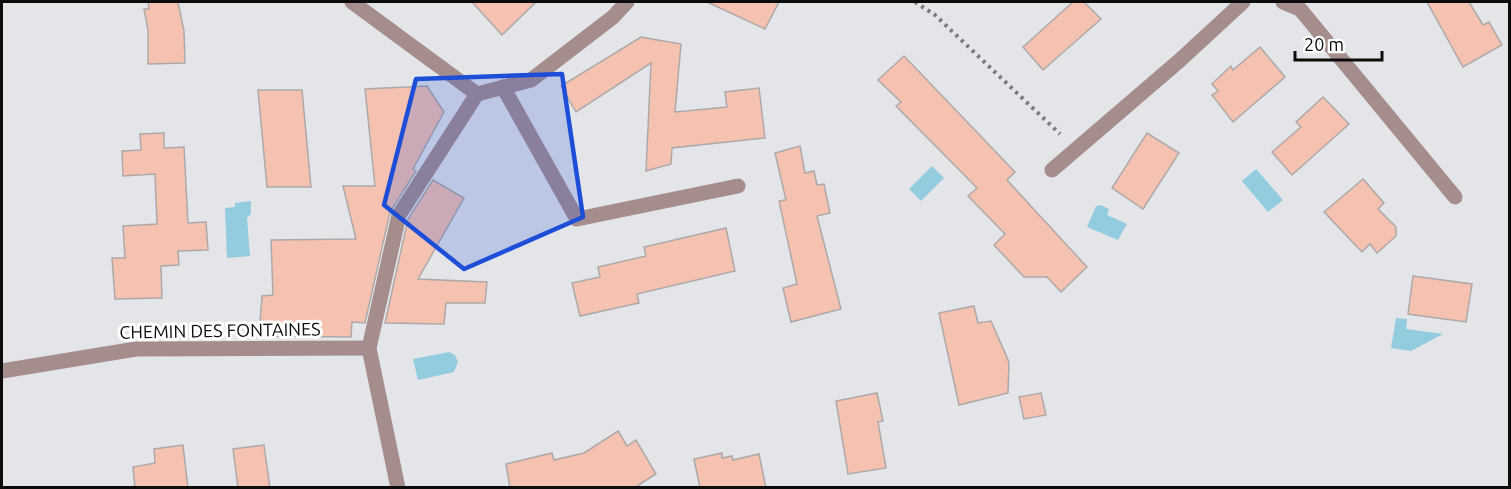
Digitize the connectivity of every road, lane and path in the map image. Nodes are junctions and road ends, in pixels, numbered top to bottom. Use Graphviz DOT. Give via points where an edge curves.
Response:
graph roads {
  1 [pos="352,2"];
  2 [pos="627,2"];
  3 [pos="915,2"];
  4 [pos="1243,2"];
  5 [pos="1283,2"];
  6 [pos="503,87"];
  7 [pos="477,94"];
  8 [pos="1076,150"];
  9 [pos="1052,170"];
  10 [pos="738,186"];
  11 [pos="1455,197"];
  12 [pos="369,348"];
  13 [pos="2,371"];
  14 [pos="398,488"];
  1 -- 7 [label="street"];
  2 -- 6 [label="street" via="531,80"];
  3 -- 8 [label="path" via="934,15"];
  4 -- 8 [label="street"];
  5 -- 11 [label="street" via="1300,9"];
  6 -- 7 [label="street"];
  6 -- 10 [label="street" via="577,219"];
  7 -- 12 [label="street" via="399,215"];
  8 -- 9 [label="street"];
  12 -- 13 [label="street, CHEMIN DES FONTAINES" via="136,349"];
  12 -- 14 [label="street"];
}
